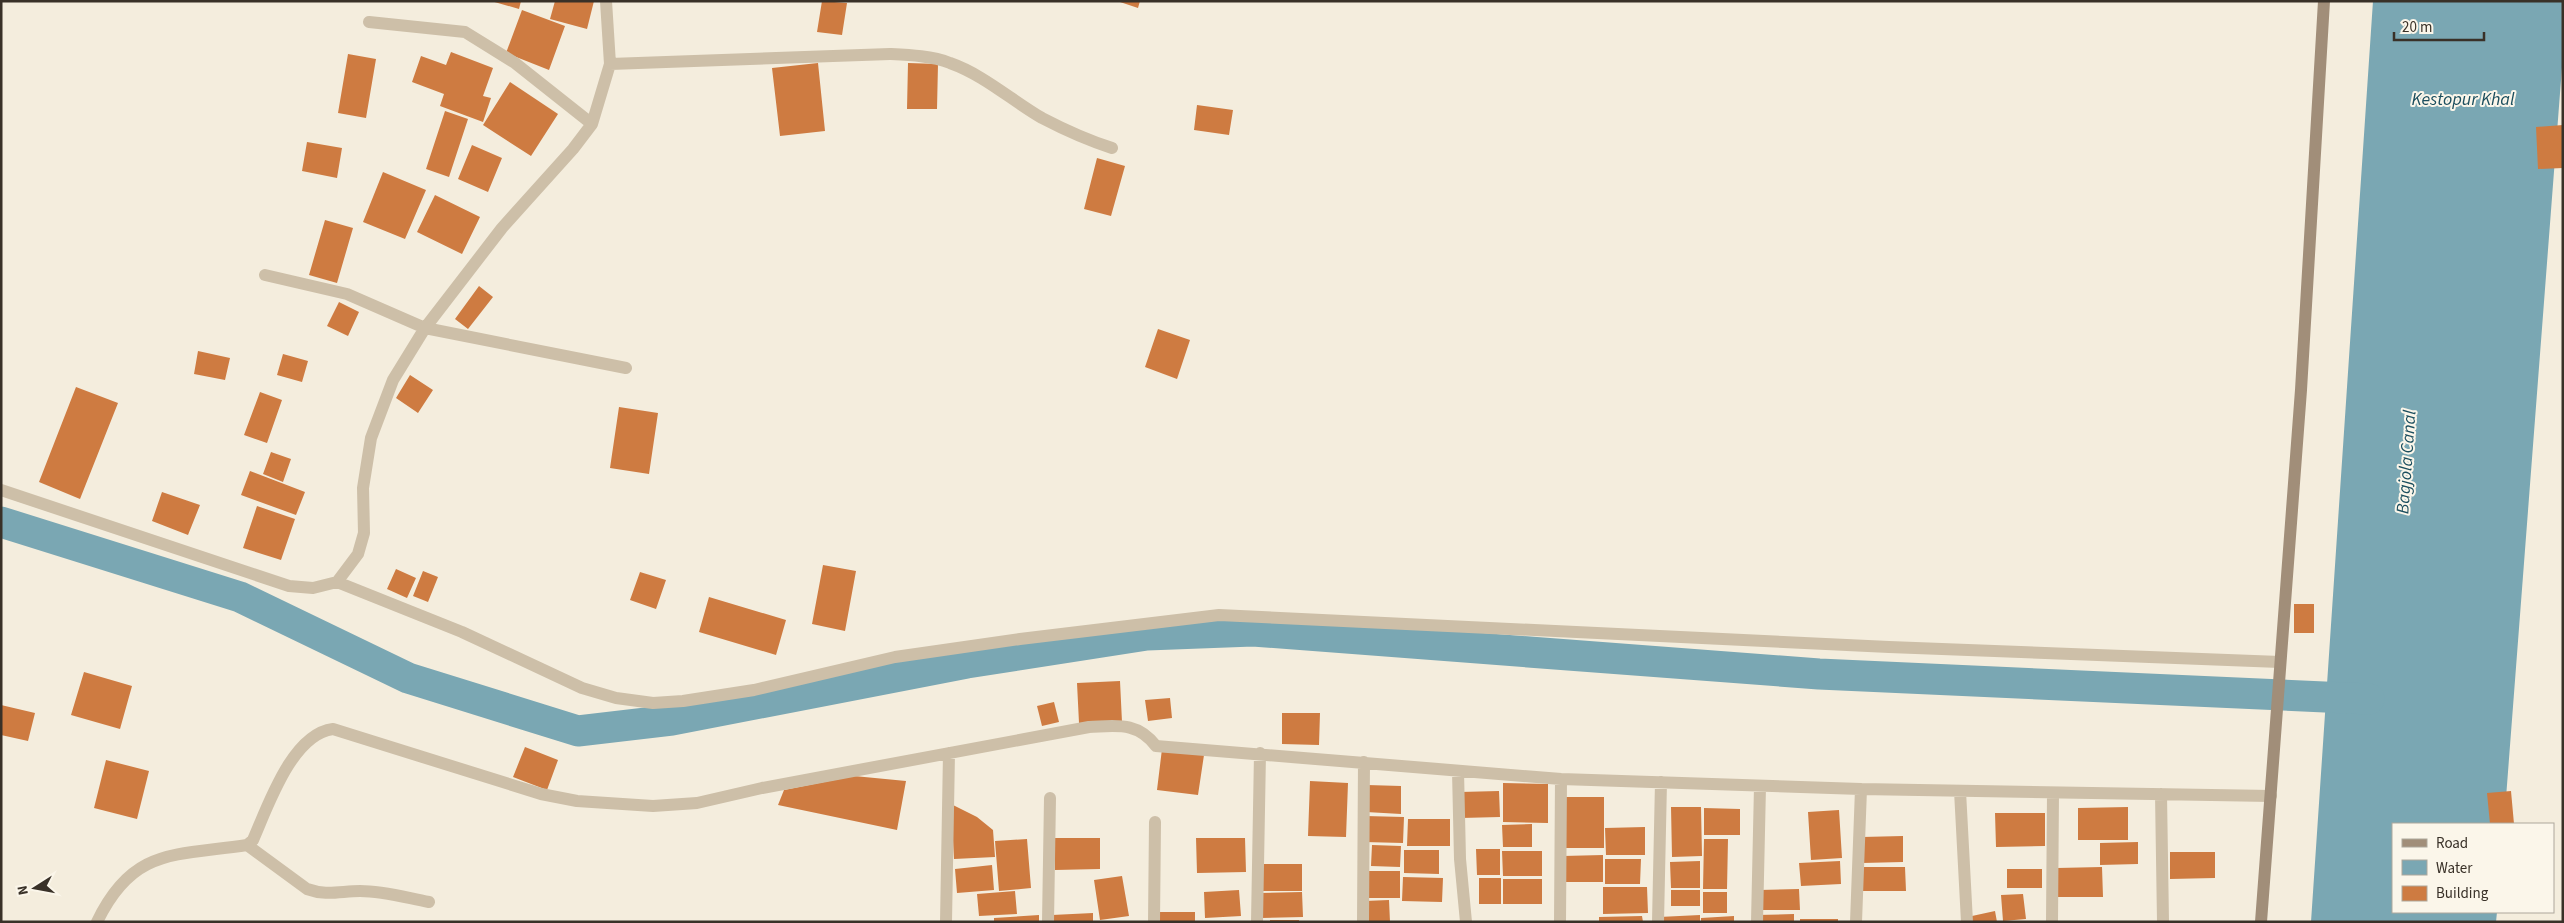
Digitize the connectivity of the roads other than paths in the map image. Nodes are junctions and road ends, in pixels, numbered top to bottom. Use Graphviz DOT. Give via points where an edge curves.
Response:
graph roads {
  1 [pos="606,1"];
  2 [pos="2324,1"];
  3 [pos="369,22"];
  4 [pos="610,64"];
  5 [pos="592,124"];
  6 [pos="1112,148"];
  7 [pos="266,275"];
  8 [pos="425,328"];
  9 [pos="626,368"];
  10 [pos="1,490"];
  11 [pos="337,582"];
  12 [pos="2280,662"];
  13 [pos="949,753"];
  14 [pos="1260,753"];
  15 [pos="1364,762"];
  16 [pos="1458,771"];
  17 [pos="1561,779"];
  18 [pos="1661,782"];
  19 [pos="1760,786"];
  20 [pos="1861,789"];
  21 [pos="1960,791"];
  22 [pos="2053,793"];
  23 [pos="2161,794"];
  24 [pos="2271,796"];
  25 [pos="1050,798"];
  26 [pos="1155,822"];
  27 [pos="247,845"];
  28 [pos="429,902"];
  29 [pos="97,922"];
  30 [pos="946,922"];
  31 [pos="1048,922"];
  32 [pos="1154,922"];
  33 [pos="1257,922"];
  34 [pos="1363,922"];
  35 [pos="1466,922"];
  36 [pos="1560,922"];
  37 [pos="1658,922"];
  38 [pos="1757,922"];
  39 [pos="1856,922"];
  40 [pos="1967,922"];
  41 [pos="2052,922"];
  42 [pos="2163,922"];
  43 [pos="2262,922"];
  1 -- 4 [label="street"];
  2 -- 12 [label="street" via="2301,390"];
  3 -- 5 [label="street" via="465,32 515,63"];
  4 -- 5 [label="street"];
  4 -- 6 [label="street" via="890,54 920,56 949,62 1079,137"];
  5 -- 8 [label="street" via="502,228"];
  7 -- 8 [label="street" via="347,294"];
  8 -- 9 [label="street"];
  8 -- 11 [label="street" via="394,380 371,438 363,488 364,533 358,554"];
  10 -- 11 [label="street" via="289,586 313,588"];
  11 -- 12 [label="street" via="462,632 582,688 616,698 653,703 754,690 905,655 1218,614 1870,646"];
  12 -- 24 [label="street"];
  13 -- 14 [label="street" via="1088,727 1120,726 1147,734 1156,746"];
  13 -- 27 [label="street" via="697,803 617,805 541,794 334,730 321,731 306,741 278,783 253,840"];
  13 -- 30 [label="street"];
  14 -- 15 [label="street"];
  14 -- 33 [label="street"];
  15 -- 16 [label="street"];
  15 -- 34 [label="street"];
  16 -- 17 [label="street"];
  16 -- 35 [label="street" via="1460,859"];
  17 -- 18 [label="street"];
  17 -- 36 [label="street"];
  18 -- 19 [label="street"];
  18 -- 37 [label="street"];
  19 -- 20 [label="street"];
  19 -- 38 [label="street"];
  20 -- 21 [label="street"];
  20 -- 39 [label="street"];
  21 -- 22 [label="street"];
  21 -- 40 [label="street"];
  22 -- 23 [label="street"];
  22 -- 41 [label="street"];
  23 -- 24 [label="street"];
  23 -- 42 [label="street"];
  24 -- 43 [label="street"];
  25 -- 31 [label="street"];
  26 -- 32 [label="street"];
  27 -- 28 [label="street" via="307,889 319,894 359,890"];
  27 -- 29 [label="street" via="193,851 158,858 142,865 124,879 107,901"];
}
